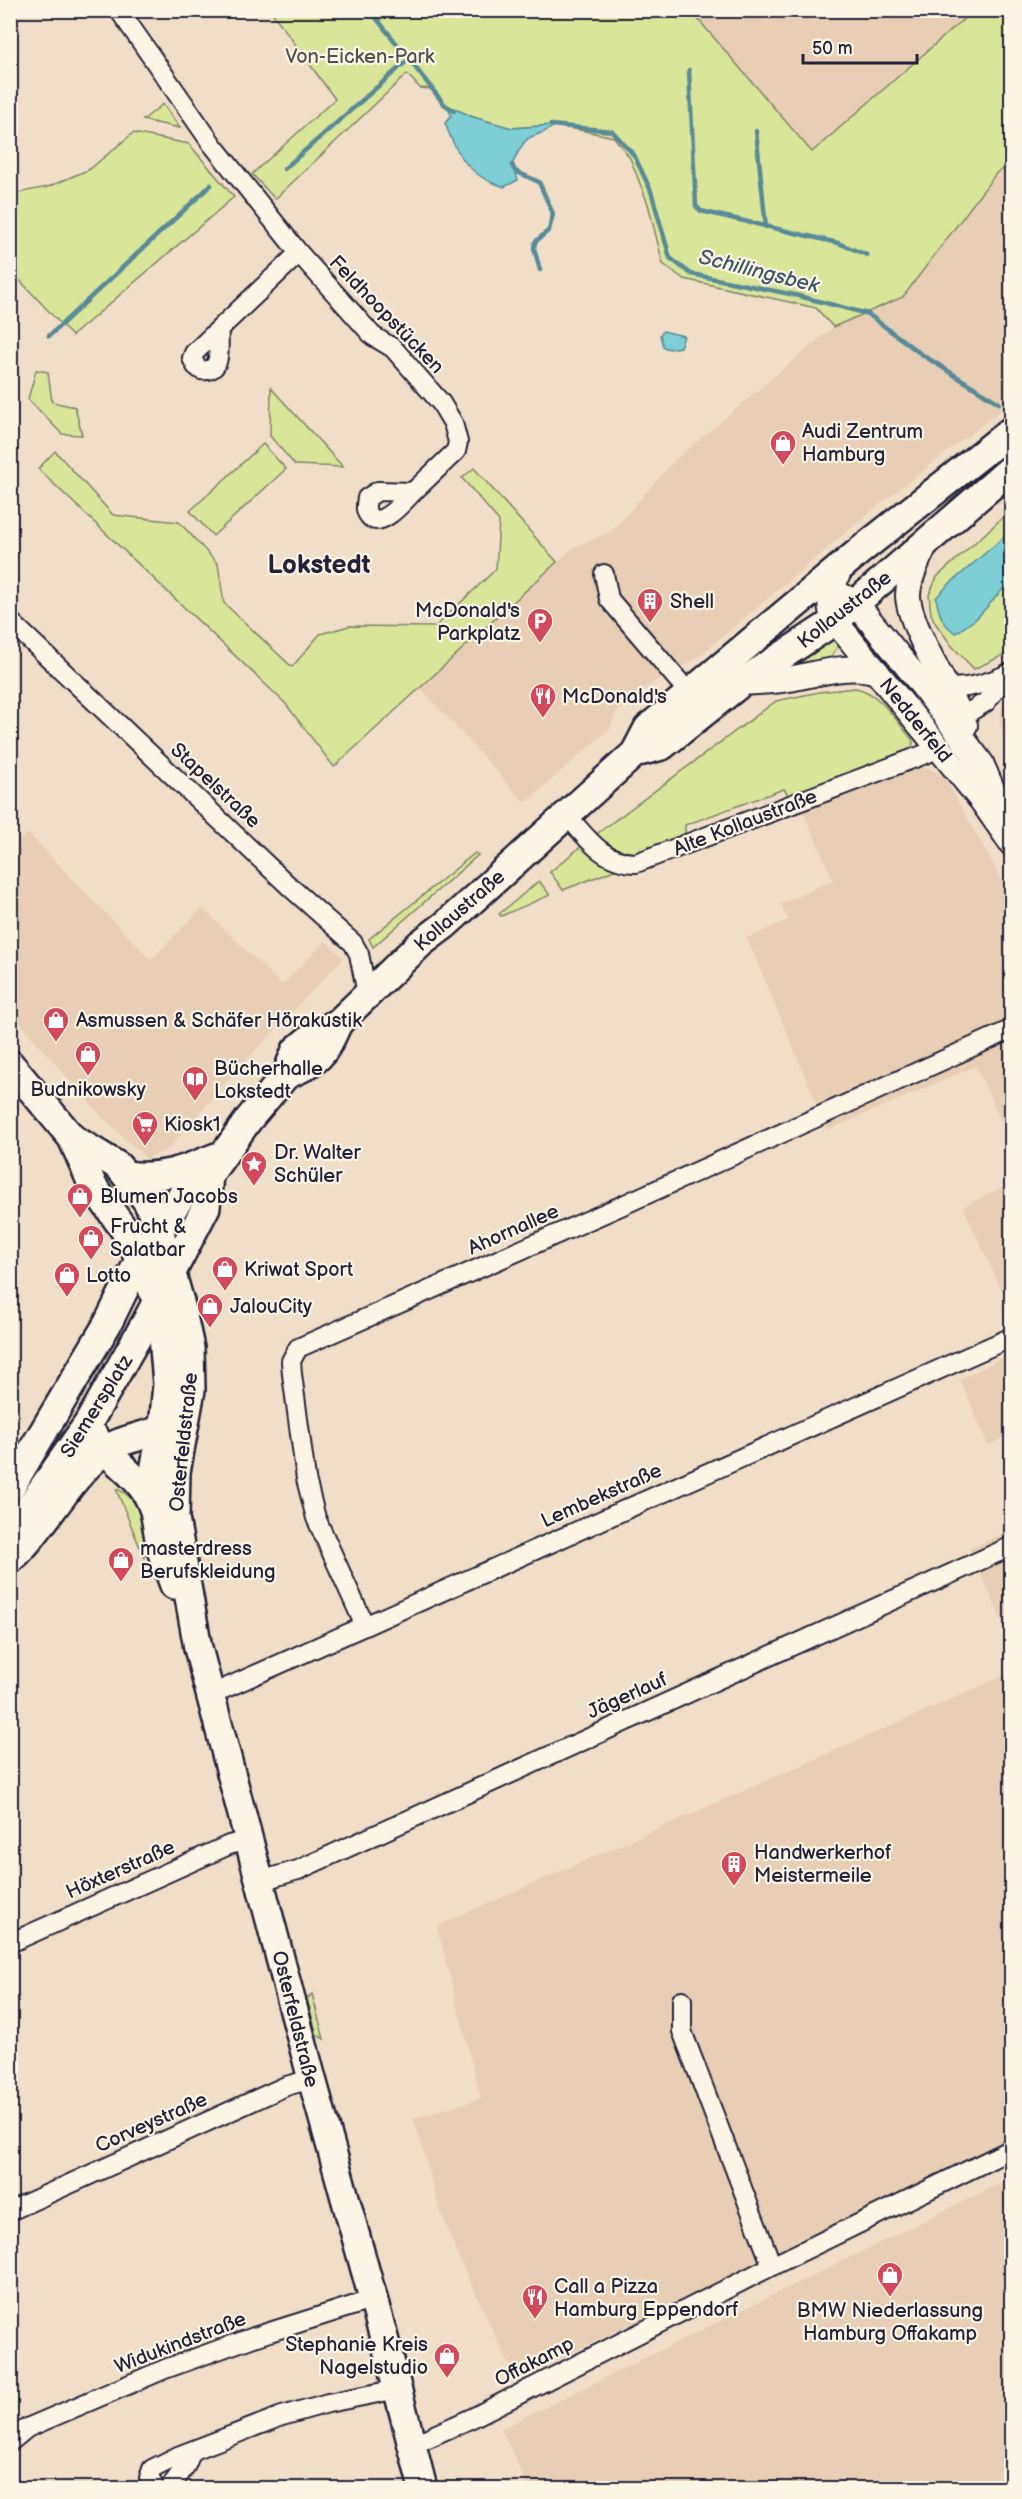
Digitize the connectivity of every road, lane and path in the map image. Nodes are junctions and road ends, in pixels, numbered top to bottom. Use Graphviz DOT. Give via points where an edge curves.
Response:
graph roads {
  1 [pos="119,10"];
  2 [pos="299,253"];
  3 [pos="219,329"];
  4 [pos="1011,430"];
  5 [pos="1011,468"];
  6 [pos="413,492"];
  7 [pos="927,540"];
  8 [pos="840,568"];
  9 [pos="604,574"];
  10 [pos="802,599"];
  11 [pos="840,607"];
  12 [pos="10,621"];
  13 [pos="877,672"];
  14 [pos="1009,672"];
  15 [pos="915,676"];
  16 [pos="741,682"];
  17 [pos="948,687"];
  18 [pos="689,693"];
  19 [pos="957,720"];
  20 [pos="922,727"];
  21 [pos="937,746"];
  22 [pos="635,753"];
  23 [pos="566,814"];
  24 [pos="1011,834"];
  25 [pos="1011,844"];
  26 [pos="367,994"];
  27 [pos="1011,1029"];
  28 [pos="10,1064"];
  29 [pos="72,1138"];
  30 [pos="216,1165"];
  31 [pos="128,1175"];
  32 [pos="156,1250"];
  33 [pos="157,1302"];
  34 [pos="1011,1336"];
  35 [pos="78,1375"];
  36 [pos="190,1402"];
  37 [pos="89,1422"];
  38 [pos="162,1428"];
  39 [pos="105,1451"];
  40 [pos="10,1488"];
  41 [pos="154,1510"];
  42 [pos="10,1535"];
  43 [pos="1011,1546"];
  44 [pos="10,1560"];
  45 [pos="365,1626"];
  46 [pos="198,1648"];
  47 [pos="210,1695"];
  48 [pos="249,1840"];
  49 [pos="260,1881"];
  50 [pos="10,1942"];
  51 [pos="682,2000"];
  52 [pos="312,2079"];
  53 [pos="1011,2149"];
  54 [pos="10,2211"];
  55 [pos="772,2266"];
  56 [pos="374,2299"];
  57 [pos="398,2389"];
  58 [pos="10,2442"];
  59 [pos="412,2445"];
  60 [pos="192,2451"];
  61 [pos="155,2488"];
  62 [pos="170,2488"];
  63 [pos="423,2488"];
  1 -- 2 [label="street, Feldhoopstücken" via="212,144"];
  2 -- 3 [label="street, Feldhoopstücken"];
  2 -- 6 [label="street, Feldhoopstücken" via="373,336 393,348 441,403 453,423 456,451"];
  4 -- 8 [label="main road, Kollaustraße"];
  5 -- 7 [label="main road, Kollaustraße"];
  7 -- 11 [label="main road, Kollaustraße"];
  7 -- 17 [label="main road" via="910,582 909,604"];
  8 -- 10 [label="main road, Kollaustraße"];
  8 -- 11 [label="main road"];
  9 -- 18 [label="street" via="609,599"];
  10 -- 11 [label="main road"];
  10 -- 18 [label="main road, Kollaustraße"];
  11 -- 13 [label="main road, Nedderfeld"];
  11 -- 15 [label="main road, Nedderfeld"];
  11 -- 16 [label="main road, Kollaustraße"];
  12 -- 26 [label="street, Stapelstraße" via="357,948"];
  13 -- 16 [label="main road" via="849,668 787,680"];
  13 -- 20 [label="main road, Nedderfeld"];
  14 -- 17 [label="street" via="982,684"];
  14 -- 19 [label="street" via="986,702"];
  15 -- 17 [label="street"];
  15 -- 19 [label="main road, Nedderfeld"];
  16 -- 22 [label="main road, Kollaustraße" via="662,746"];
  17 -- 19 [label="main road"];
  18 -- 22 [label="main road, Kollaustraße" via="648,728"];
  19 -- 20 [label="main road" via="940,727"];
  19 -- 24 [label="main road, Nedderfeld" via="981,763"];
  20 -- 21 [label="main road, Nedderfeld"];
  21 -- 23 [label="street, Alte Kollaustraße" via="928,753 636,863 613,859 594,847"];
  21 -- 25 [label="main road, Nedderfeld"];
  22 -- 23 [label="main road, Kollaustraße"];
  23 -- 26 [label="main road, Kollaustraße"];
  26 -- 30 [label="main road, Kollaustraße" via="338,1023 315,1034 296,1050 285,1075"];
  27 -- 45 [label="street, Ahornallee" via="297,1348 291,1362 306,1479 316,1518"];
  28 -- 29 [label="main road"];
  29 -- 31 [label="main road"];
  29 -- 32 [label="main road" via="93,1186"];
  30 -- 31 [label="main road" via="144,1178"];
  30 -- 32 [label="main road, Kollaustraße" via="184,1192"];
  31 -- 32 [label="main road" via="147,1202"];
  32 -- 33 [label="main road, Siemersplatz"];
  32 -- 35 [label="main road, Siemersplatz"];
  32 -- 36 [label="main road, Osterfeldstraße" via="190,1348"];
  33 -- 37 [label="main road, Siemersplatz"];
  33 -- 38 [label="main road, Osterfeldstraße" via="166,1362"];
  34 -- 45 [label="street, Lembekstraße"];
  35 -- 37 [label="main road"];
  35 -- 40 [label="main road, Siemersplatz"];
  36 -- 38 [label="main road" via="179,1419"];
  36 -- 46 [label="main road, Osterfeldstraße" via="174,1502"];
  37 -- 39 [label="main road"];
  37 -- 42 [label="main road, Siemersplatz"];
  38 -- 39 [label="main road"];
  38 -- 41 [label="main road, Osterfeldstraße" via="154,1471"];
  39 -- 41 [label="main road" via="136,1479"];
  39 -- 44 [label="main road" via="89,1464"];
  41 -- 46 [label="main road, Osterfeldstraße" via="165,1563"];
  43 -- 49 [label="street, Jägerlauf" via="298,1870"];
  45 -- 47 [label="street, Lembekstraße"];
  46 -- 47 [label="main road, Osterfeldstraße"];
  47 -- 48 [label="main road, Osterfeldstraße"];
  48 -- 49 [label="main road, Osterfeldstraße"];
  48 -- 50 [label="street, Höxterstraße"];
  49 -- 52 [label="main road, Osterfeldstraße"];
  51 -- 55 [label="street" via="682,2031"];
  52 -- 54 [label="street, Corveystraße" via="286,2086"];
  52 -- 56 [label="main road, Osterfeldstraße"];
  53 -- 55 [label="street, Offakamp"];
  55 -- 59 [label="street, Offakamp"];
  56 -- 57 [label="main road, Osterfeldstraße"];
  56 -- 58 [label="street, Widukindstraße" via="165,2369 27,2428"];
  57 -- 59 [label="main road, Osterfeldstraße"];
  57 -- 60 [label="street" via="282,2416"];
  59 -- 63 [label="main road, Osterfeldstraße"];
  60 -- 61 [label="street" via="152,2469 149,2478"];
  60 -- 62 [label="street"];
}
